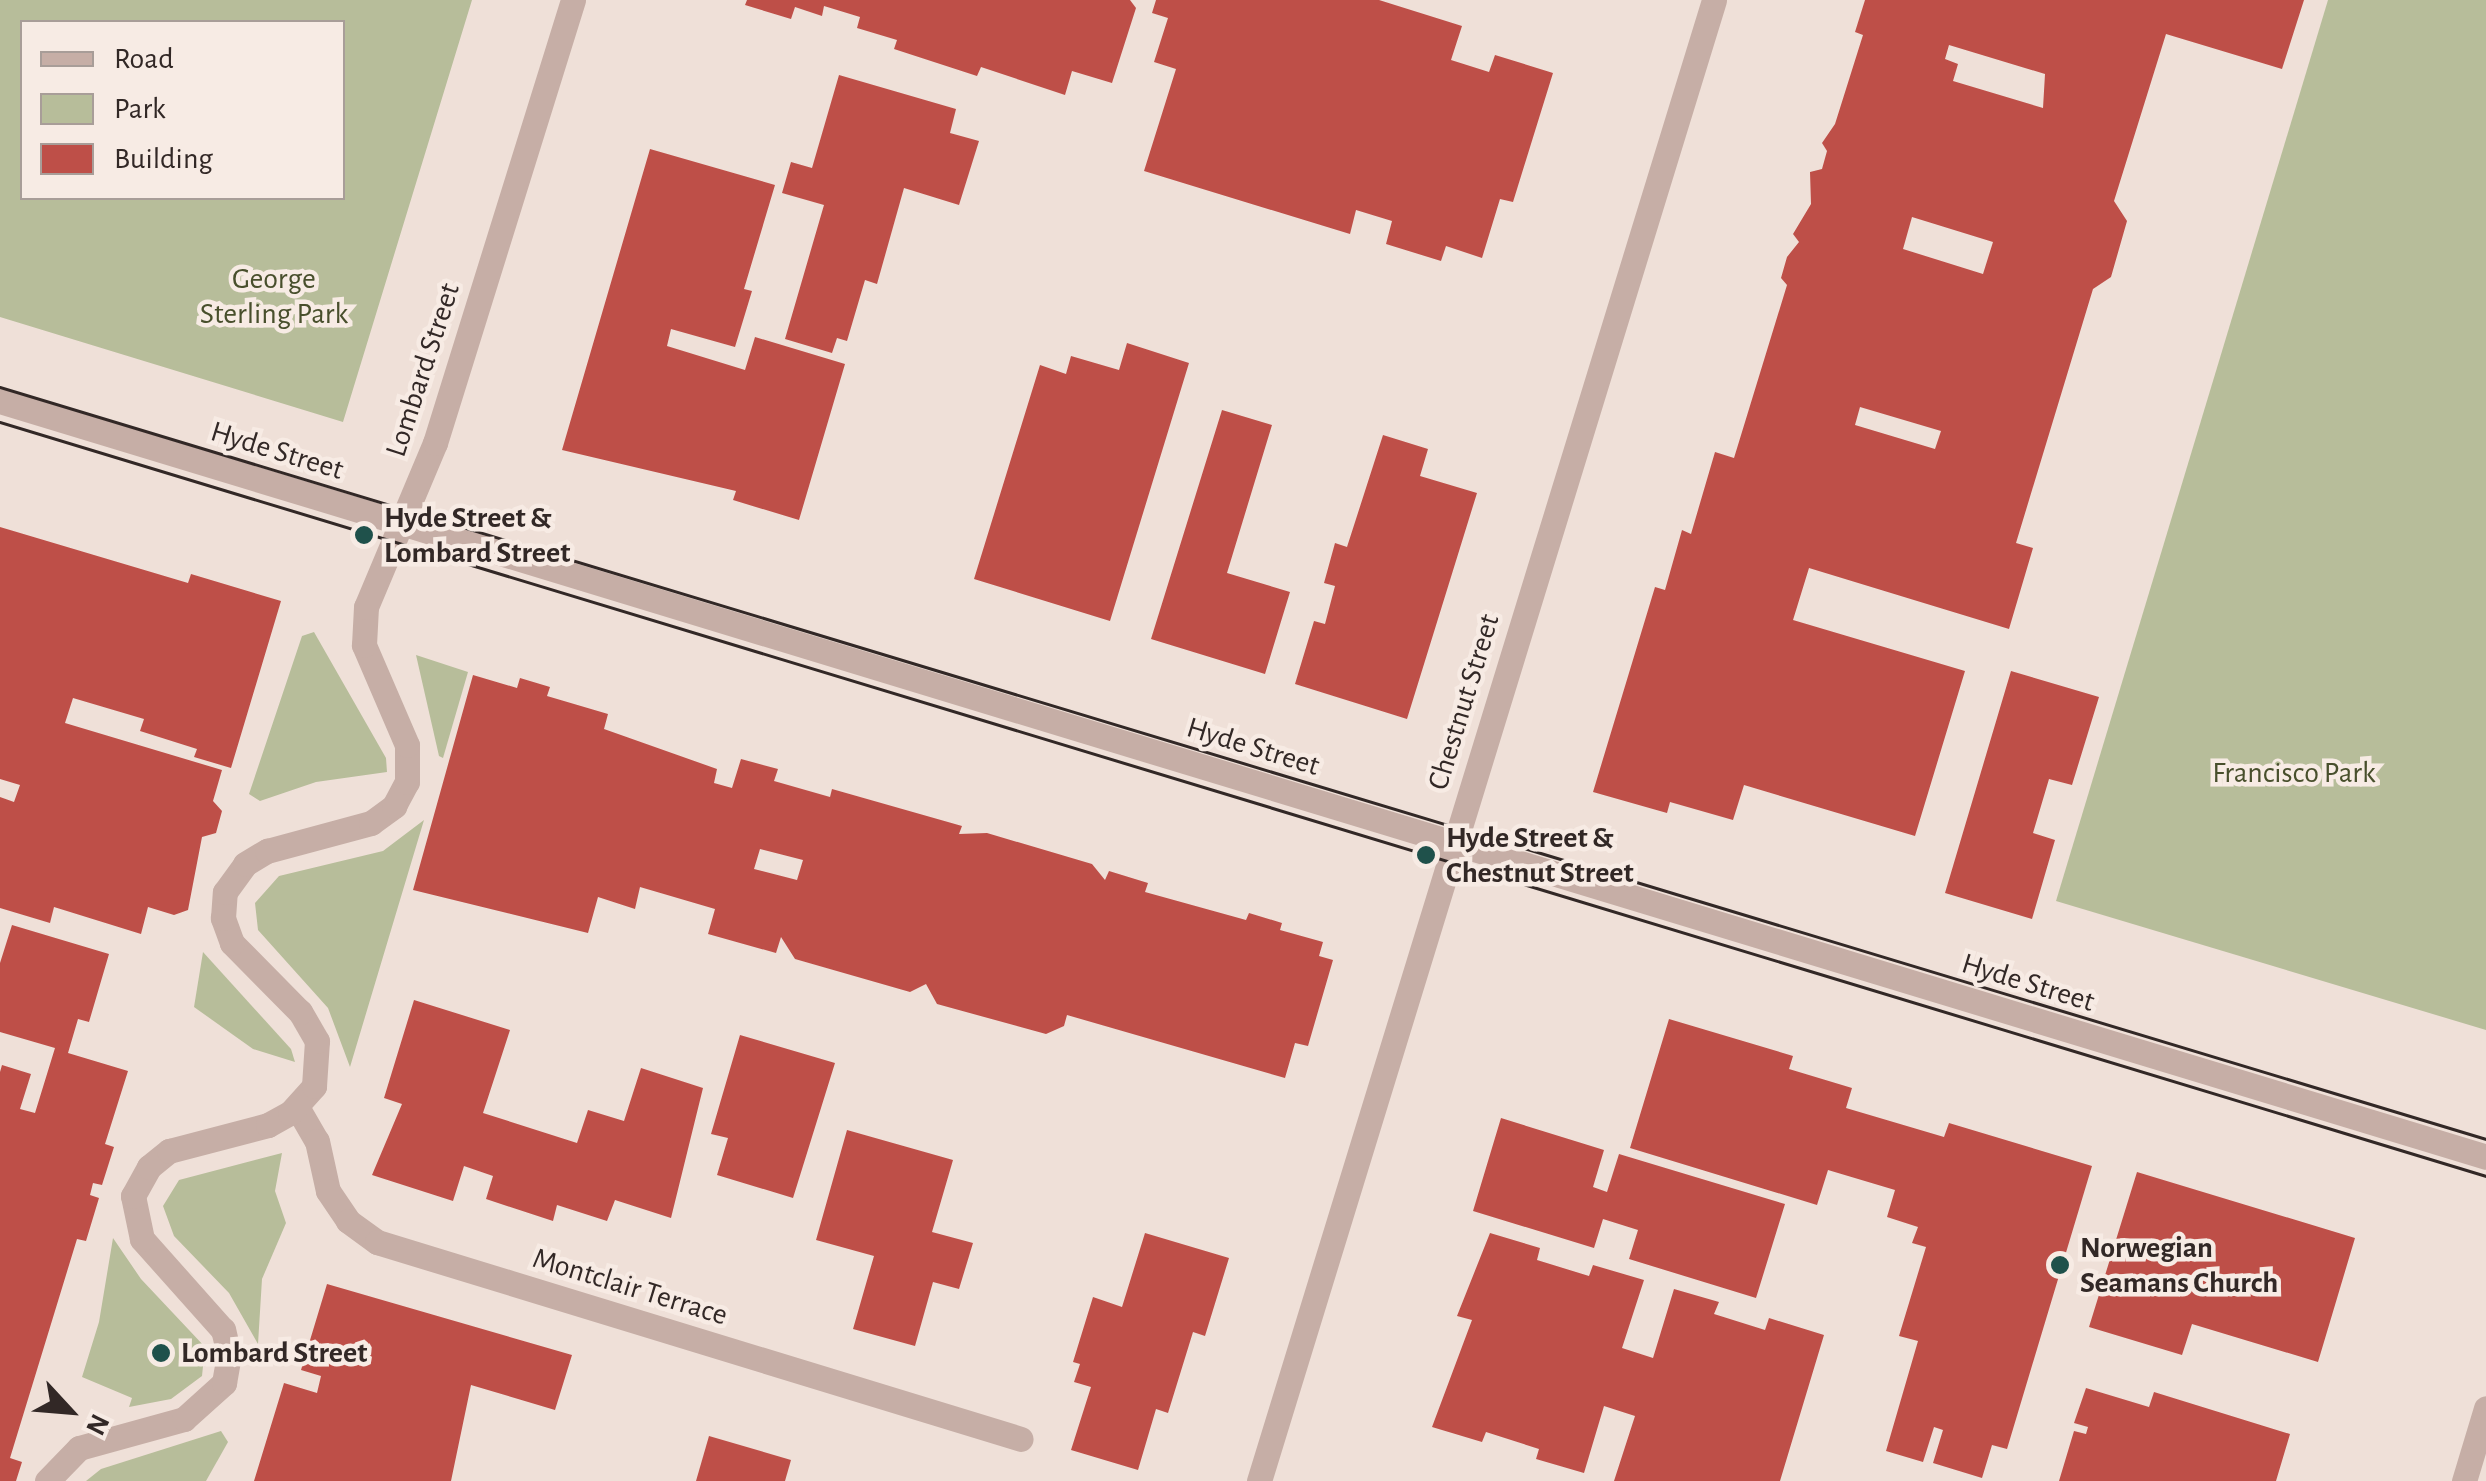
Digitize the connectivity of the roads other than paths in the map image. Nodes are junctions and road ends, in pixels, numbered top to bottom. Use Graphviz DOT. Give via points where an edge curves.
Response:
graph roads {
  1 [pos="573,0"];
  2 [pos="1714,0"];
  3 [pos="0,401"];
  4 [pos="402,523"];
  5 [pos="1455,842"];
  6 [pos="296,1107"];
  7 [pos="2486,1157"];
  8 [pos="2486,1408"];
  9 [pos="1021,1439"];
  10 [pos="47,1481"];
  11 [pos="1258,1481"];
  12 [pos="2464,1481"];
  1 -- 4 [label="street, Lombard Street" via="440,428"];
  2 -- 5 [label="street, Chestnut Street"];
  3 -- 4 [label="street, Hyde Street"];
  4 -- 5 [label="street, Hyde Street"];
  4 -- 6 [label="street, Lombard Street" via="362,629 406,745 407,782 394,806 371,823 253,859 234,876 224,900 232,943 300,1012 317,1041 317,1077"];
  5 -- 7 [label="street, Hyde Street"];
  5 -- 11 [label="street, Chestnut Street"];
  6 -- 9 [label="street, Montclair Terrace" via="317,1141 328,1191 348,1221 377,1242"];
  6 -- 10 [label="street" via="268,1125 170,1151 148,1167 133,1196 142,1239 223,1330 229,1364 216,1395 184,1419 79,1448"];
  8 -- 12 [label="street"];
}
